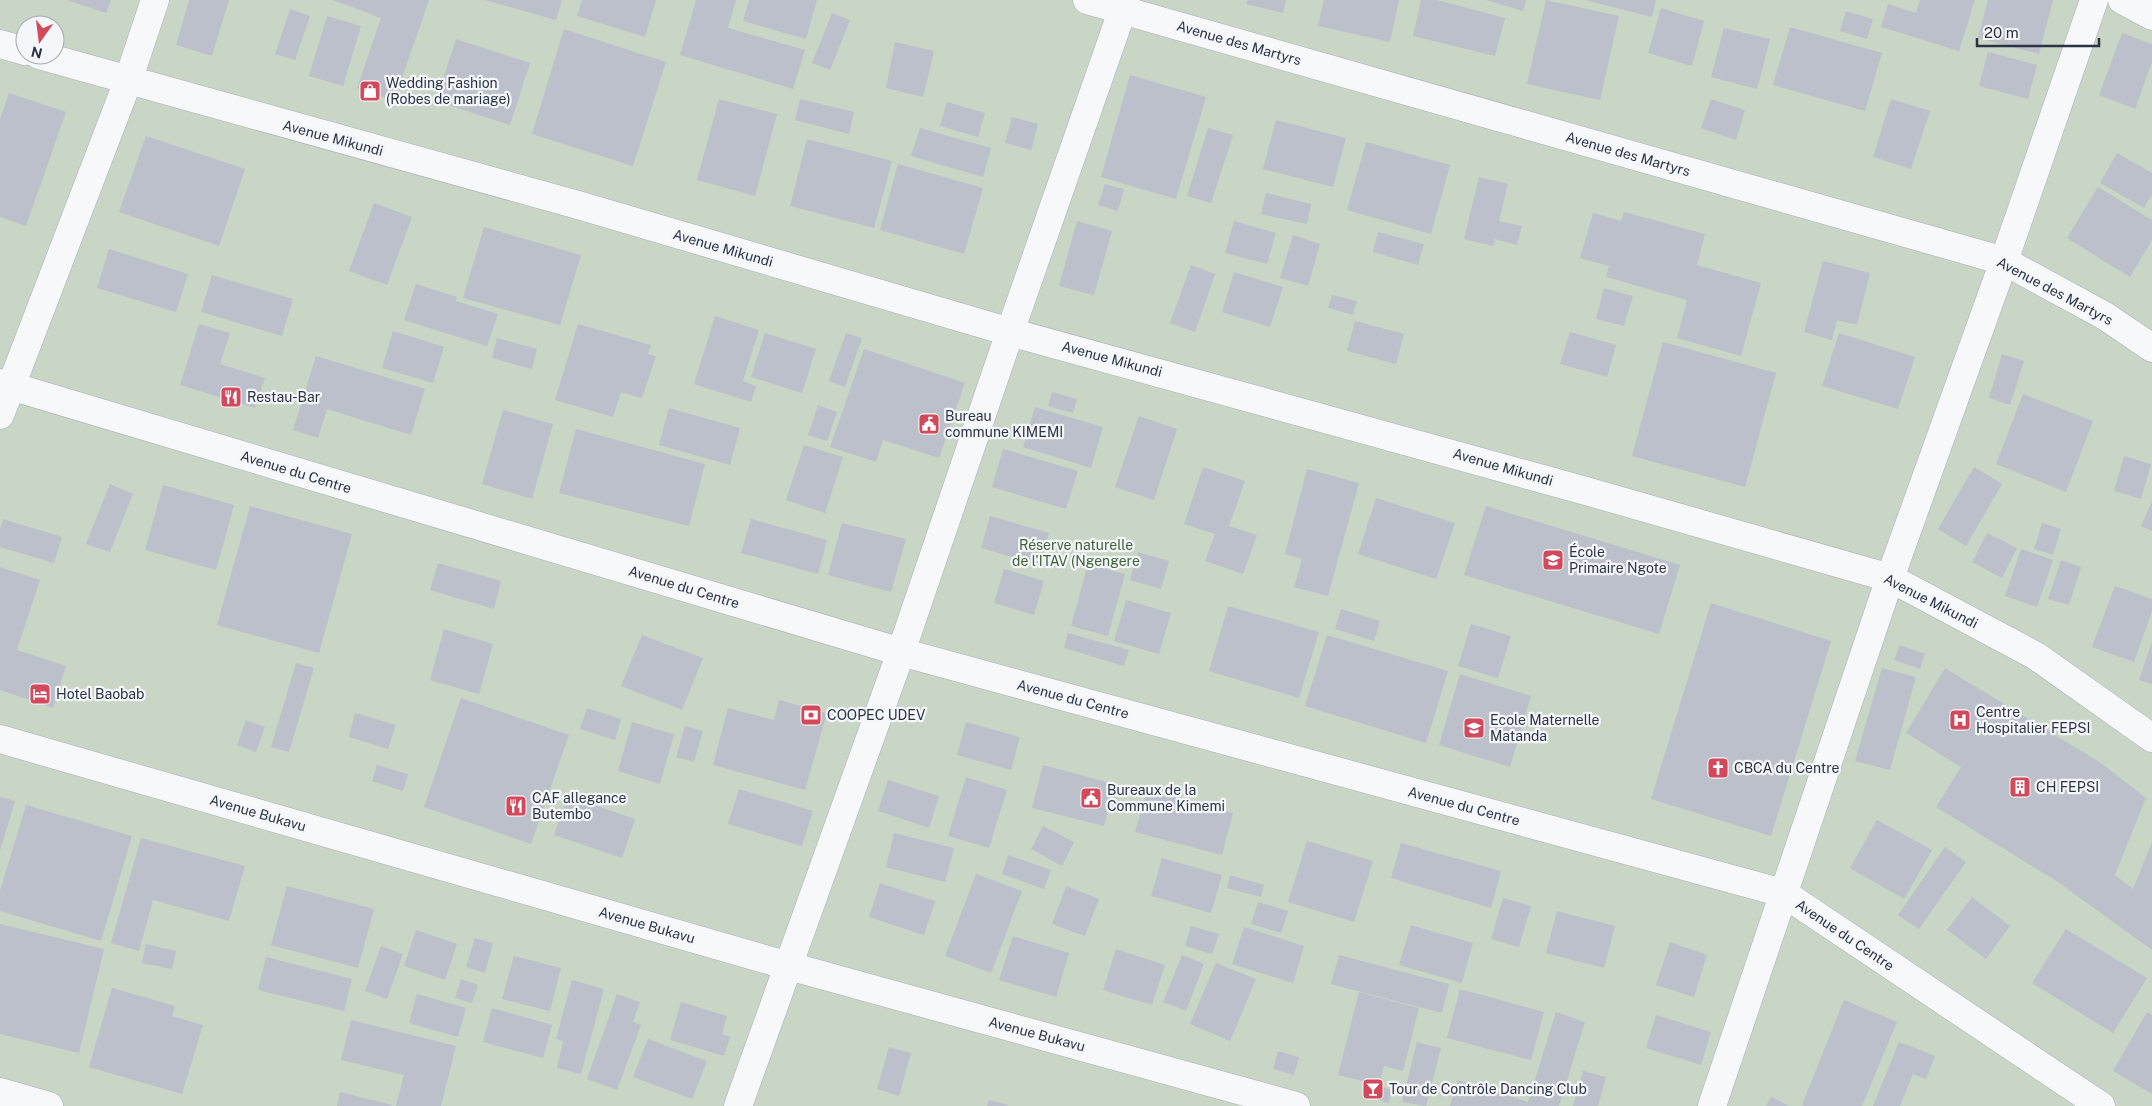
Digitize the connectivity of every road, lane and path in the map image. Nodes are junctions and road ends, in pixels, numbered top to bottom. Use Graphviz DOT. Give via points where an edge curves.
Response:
graph roads {
  1 [pos="155,0"];
  2 [pos="1088,0"];
  3 [pos="2094,0"];
  4 [pos="2122,0"];
  5 [pos="1125,5"];
  6 [pos="2152,16"];
  7 [pos="0,44"];
  8 [pos="15,48"];
  9 [pos="65,63"];
  10 [pos="128,81"];
  11 [pos="2004,262"];
  12 [pos="1010,332"];
  13 [pos="2152,348"];
  14 [pos="6,385"];
  15 [pos="0,415"];
  16 [pos="1890,578"];
  17 [pos="902,652"];
  18 [pos="2152,738"];
  19 [pos="0,739"];
  20 [pos="1783,893"];
  21 [pos="790,966"];
  22 [pos="0,1092"];
  23 [pos="49,1106"];
  24 [pos="738,1106"];
  25 [pos="1296,1106"];
  26 [pos="1712,1106"];
  27 [pos="2101,1106"];
  1 -- 10 [label="street"];
  2 -- 5 [label="street, Avenue des Martyrs"];
  3 -- 11 [label="street"];
  4 -- 6 [label="street"];
  5 -- 11 [label="street, Avenue des Martyrs"];
  5 -- 12 [label="street"];
  7 -- 8 [label="street"];
  9 -- 10 [label="street, Avenue Mikundi"];
  10 -- 12 [label="street, Avenue Mikundi" via="578,205"];
  10 -- 14 [label="street"];
  11 -- 13 [label="street, Avenue des Martyrs" via="2105,316"];
  11 -- 16 [label="street"];
  12 -- 16 [label="street, Avenue Mikundi"];
  12 -- 17 [label="street"];
  14 -- 15 [label="street"];
  14 -- 17 [label="street, Avenue du Centre"];
  16 -- 18 [label="street, Avenue Mikundi" via="2036,656"];
  16 -- 20 [label="street"];
  17 -- 20 [label="street, Avenue du Centre"];
  17 -- 21 [label="street"];
  19 -- 21 [label="street, Avenue Bukavu"];
  20 -- 26 [label="street"];
  20 -- 27 [label="street, Avenue du Centre"];
  21 -- 24 [label="street"];
  21 -- 25 [label="street, Avenue Bukavu"];
  22 -- 23 [label="street"];
}
